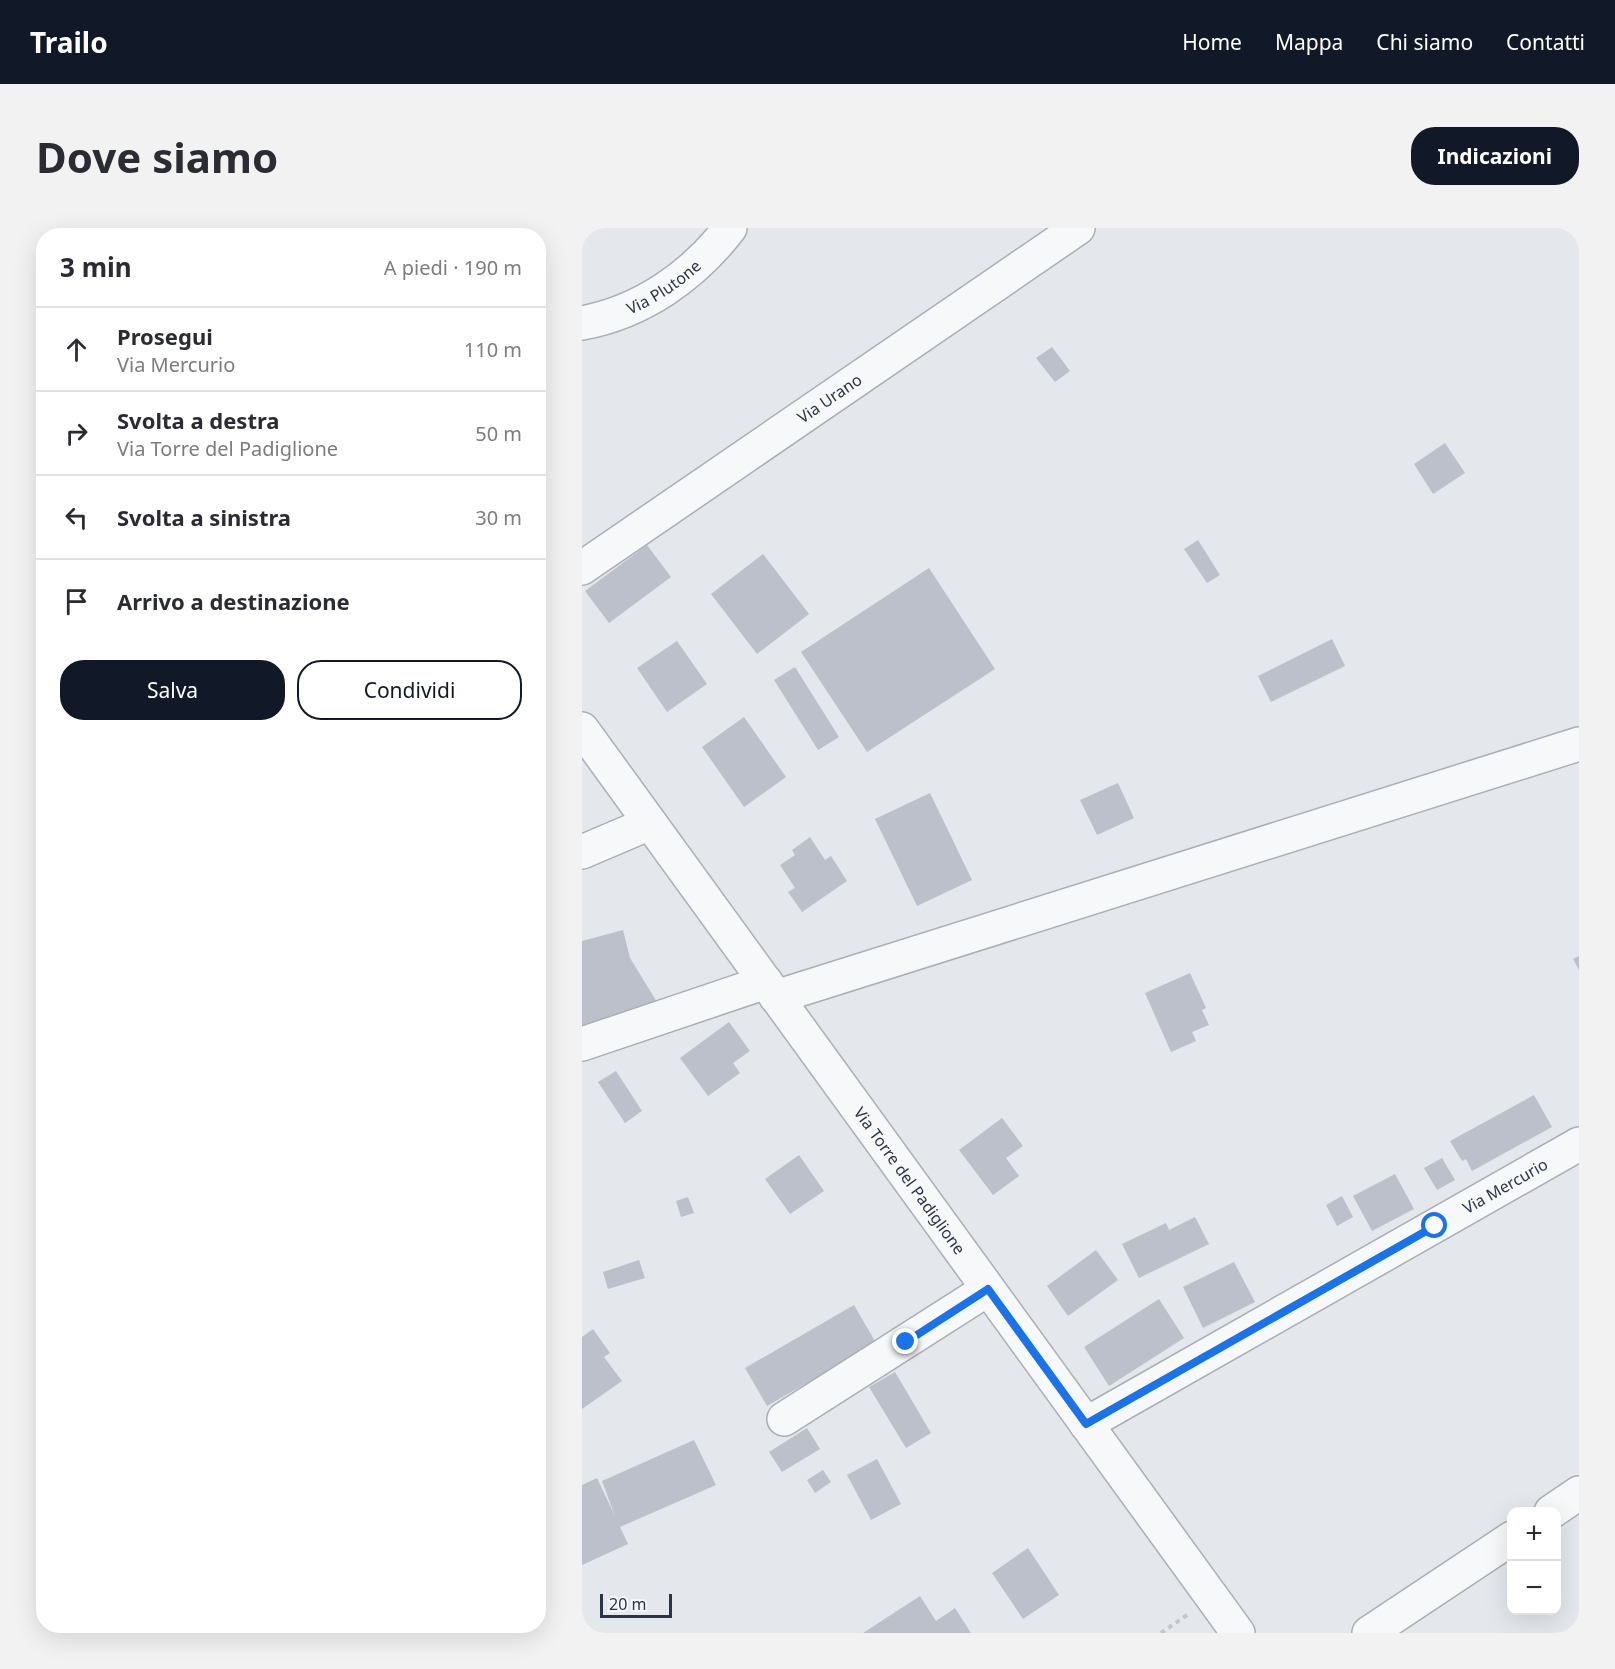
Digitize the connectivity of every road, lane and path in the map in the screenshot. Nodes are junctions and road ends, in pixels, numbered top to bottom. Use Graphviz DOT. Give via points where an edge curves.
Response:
graph roads {
  1 [pos="730,228"];
  2 [pos="1078,228"];
  3 [pos="582,323"];
  4 [pos="582,568"];
  5 [pos="582,729"];
  6 [pos="1579,744"];
  7 [pos="650,823"];
  8 [pos="582,852"];
  9 [pos="771,989"];
  10 [pos="582,1044"];
  11 [pos="1579,1144"];
  12 [pos="988,1289"];
  13 [pos="783,1419"];
  14 [pos="1086,1424"];
  15 [pos="1579,1492"];
  16 [pos="1558,1507"];
  17 [pos="1507,1541"];
  18 [pos="1213,1598"];
  19 [pos="1161,1633"];
  20 [pos="1238,1633"];
  21 [pos="1369,1633"];
  1 -- 3 [label="street, Via Plutone" via="703,259 654,297 615,316"];
  2 -- 4 [label="street, Via Urano"];
  5 -- 7 [label="street, Via Torre del Padiglione"];
  6 -- 9 [label="street"];
  7 -- 8 [label="street"];
  7 -- 9 [label="street, Via Torre del Padiglione"];
  9 -- 10 [label="street"];
  9 -- 12 [label="street, Via Torre del Padiglione"];
  11 -- 14 [label="street, Via Mercurio"];
  12 -- 13 [label="street"];
  12 -- 14 [label="street, Via Torre del Padiglione"];
  14 -- 18 [label="street, Via Torre del Padiglione"];
  15 -- 16 [label="street"];
  17 -- 21 [label="street"];
  18 -- 19 [label="path"];
  18 -- 20 [label="street, Via Torre del Padiglione"];
}
